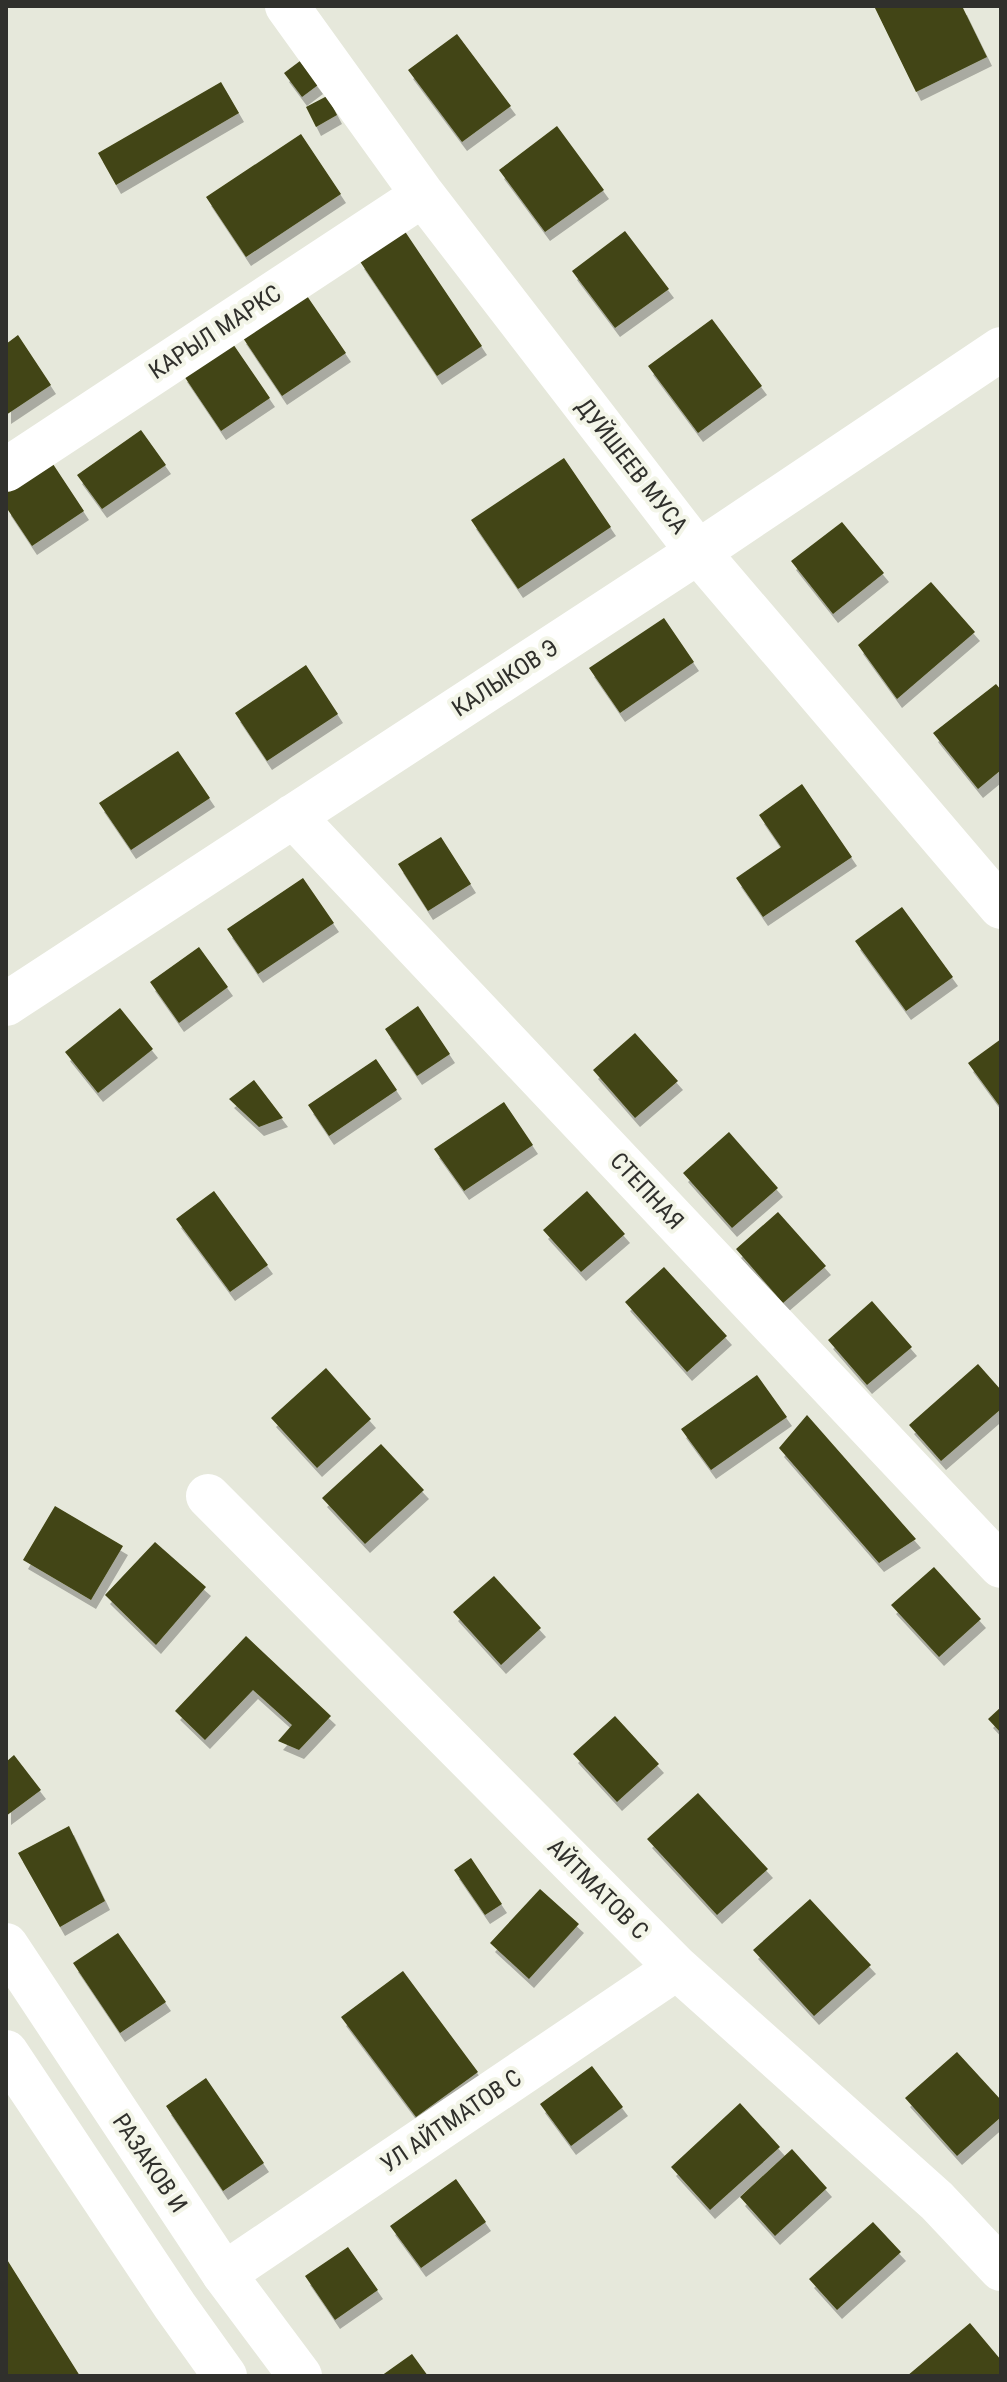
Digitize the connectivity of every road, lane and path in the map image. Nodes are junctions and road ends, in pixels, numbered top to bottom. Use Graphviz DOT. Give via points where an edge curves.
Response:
graph roads {
  1 [pos="287,6"];
  2 [pos="423,195"];
  3 [pos="1001,349"];
  4 [pos="6,470"];
  5 [pos="698,552"];
  6 [pos="293,816"];
  7 [pos="1001,907"];
  8 [pos="6,1004"];
  9 [pos="208,1496"];
  10 [pos="1001,1566"];
  11 [pos="6,1945"];
  12 [pos="677,1968"];
  13 [pos="6,2052"];
  14 [pos="1001,2269"];
  15 [pos="224,2274"];
  16 [pos="225,2376"];
  17 [pos="300,2376"];
  1 -- 2 [label="street, ДУЙШЕЕВ МУСА"];
  2 -- 4 [label="street, КАРЫЛ МАРКС"];
  2 -- 5 [label="street, ДУЙШЕЕВ МУСА"];
  3 -- 5 [label="street, КАЛЫКОВ Э"];
  5 -- 6 [label="street, КАЛЫКОВ Э"];
  5 -- 7 [label="street, ДУЙШЕЕВ МУСА"];
  6 -- 8 [label="street, КАЛЫКОВ Э"];
  6 -- 10 [label="street, СТЕПНАЯ"];
  9 -- 12 [label="street, АЙТМАТОВ С"];
  11 -- 15 [label="street, РАЗАКОВ И"];
  12 -- 14 [label="street, АЙТМАТОВ С" via="937,2201"];
  12 -- 15 [label="street, УЛ АЙТМАТОВ С"];
  13 -- 16 [label="street"];
  15 -- 17 [label="street, РАЗАКОВ И"];
}
